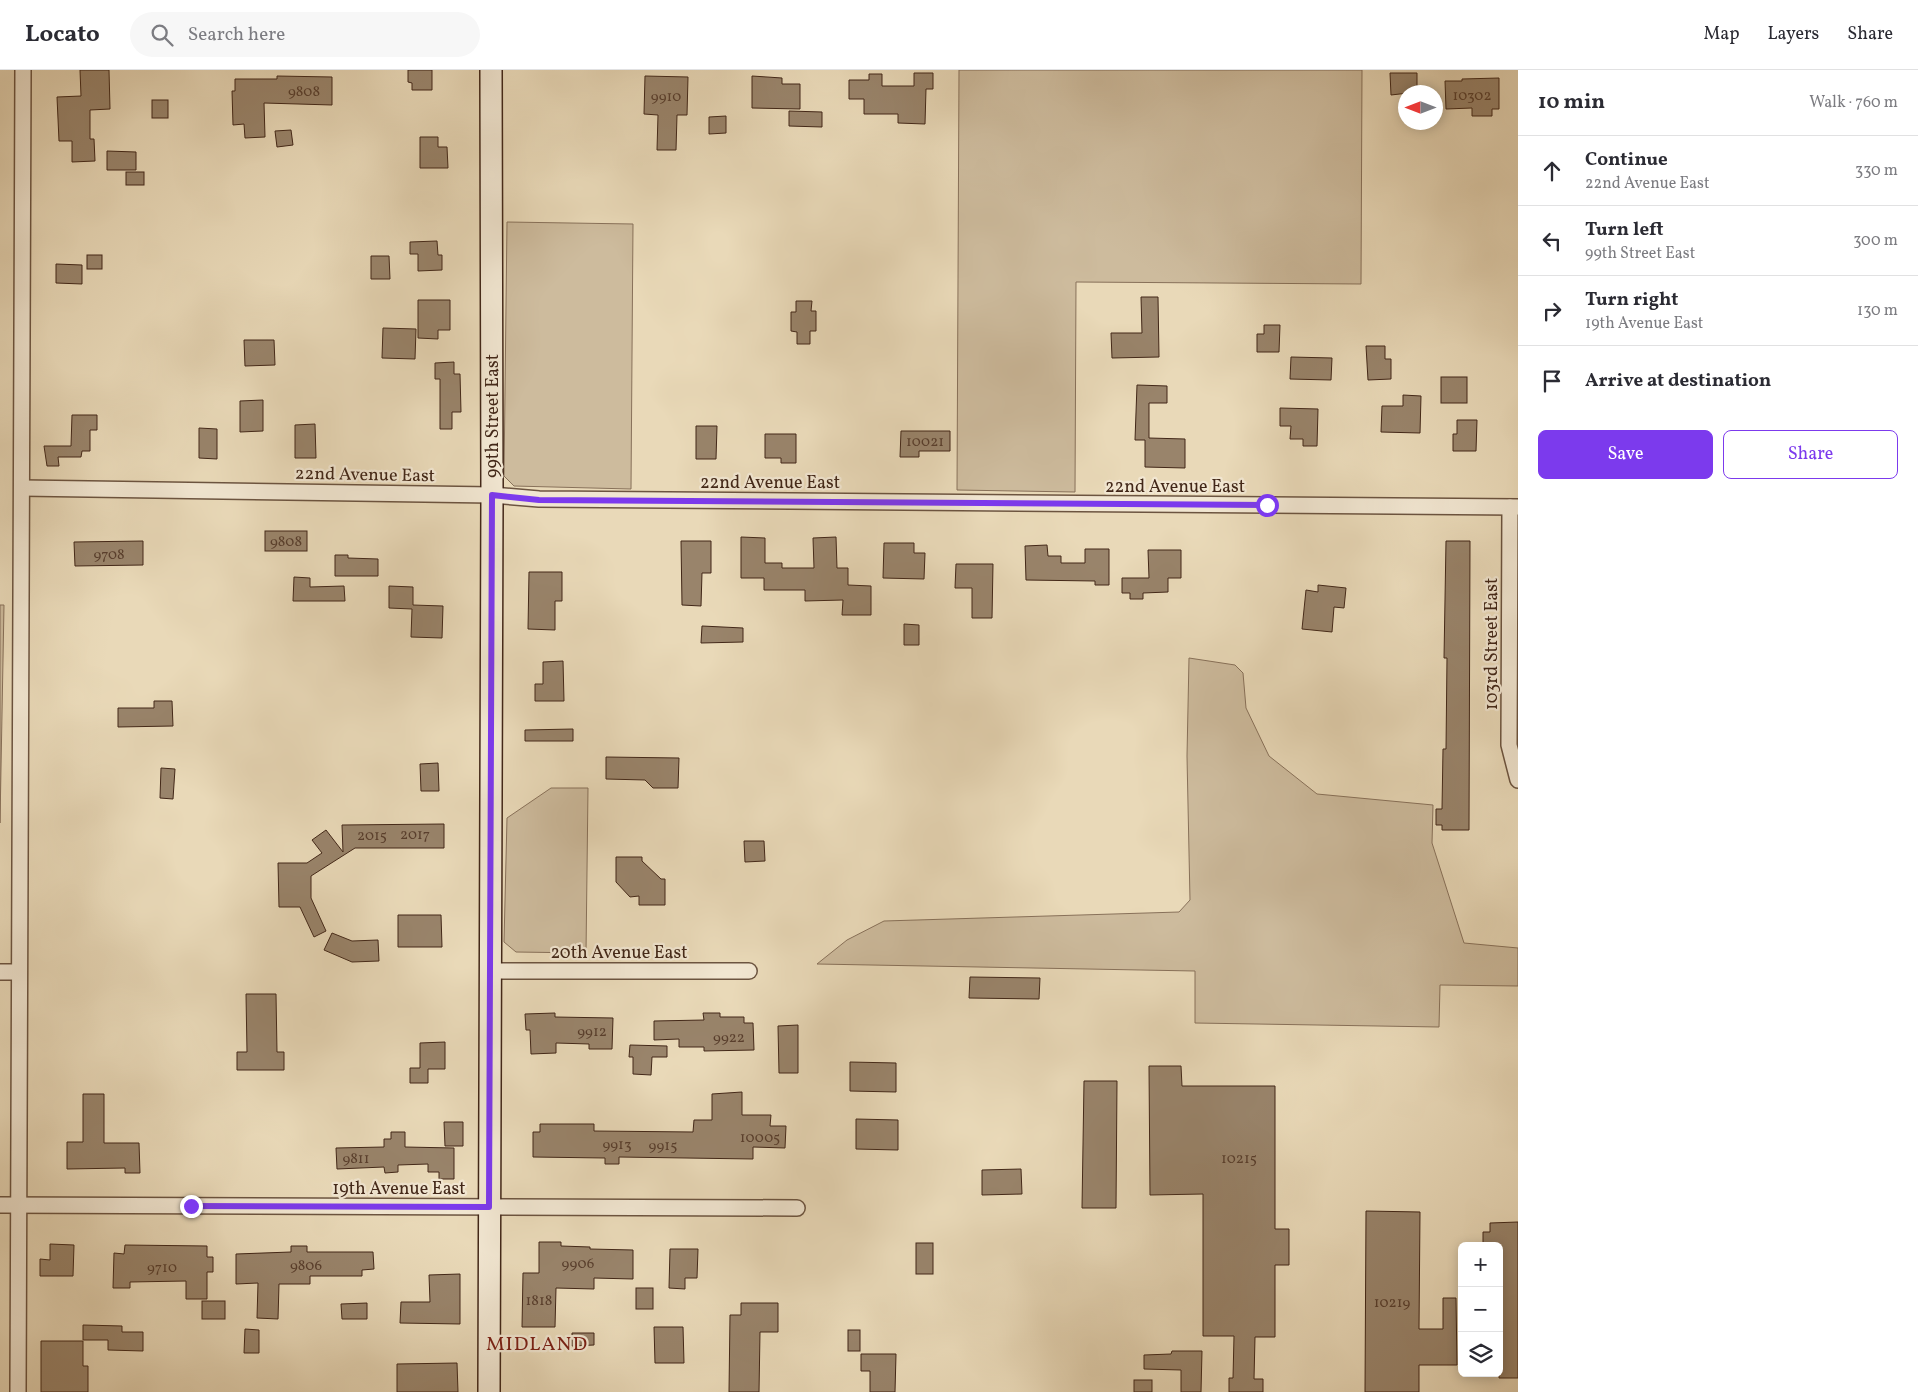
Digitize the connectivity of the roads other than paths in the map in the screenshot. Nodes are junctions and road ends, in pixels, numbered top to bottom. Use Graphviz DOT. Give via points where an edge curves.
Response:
graph roads {
  1 [pos="23,70"];
  2 [pos="492,70"];
  3 [pos="22,488"];
  4 [pos="492,495"];
  5 [pos="1514,507"];
  6 [pos="1518,780"];
  7 [pos="490,971"];
  8 [pos="749,971"];
  9 [pos="0,972"];
  10 [pos="19,972"];
  11 [pos="0,1205"];
  12 [pos="19,1205"];
  13 [pos="489,1207"];
  14 [pos="797,1208"];
  15 [pos="18,1392"];
  16 [pos="489,1392"];
  1 -- 3 [label="street"];
  2 -- 4 [label="street, 99th Street East"];
  3 -- 4 [label="street, 22nd Avenue East"];
  3 -- 10 [label="street"];
  4 -- 5 [label="street, 22nd Avenue East" via="539,500"];
  4 -- 7 [label="street, 99th Street East"];
  5 -- 6 [label="street, 103rd Street East" via="1509,745"];
  7 -- 8 [label="street, 20th Avenue East"];
  7 -- 13 [label="street, 99th Street East"];
  9 -- 10 [label="street"];
  10 -- 12 [label="street"];
  11 -- 12 [label="street, 19th Avenue East"];
  12 -- 13 [label="street, 19th Avenue East"];
  12 -- 15 [label="street"];
  13 -- 14 [label="street, 19th Avenue East"];
  13 -- 16 [label="street, 99th Street East"];
}
